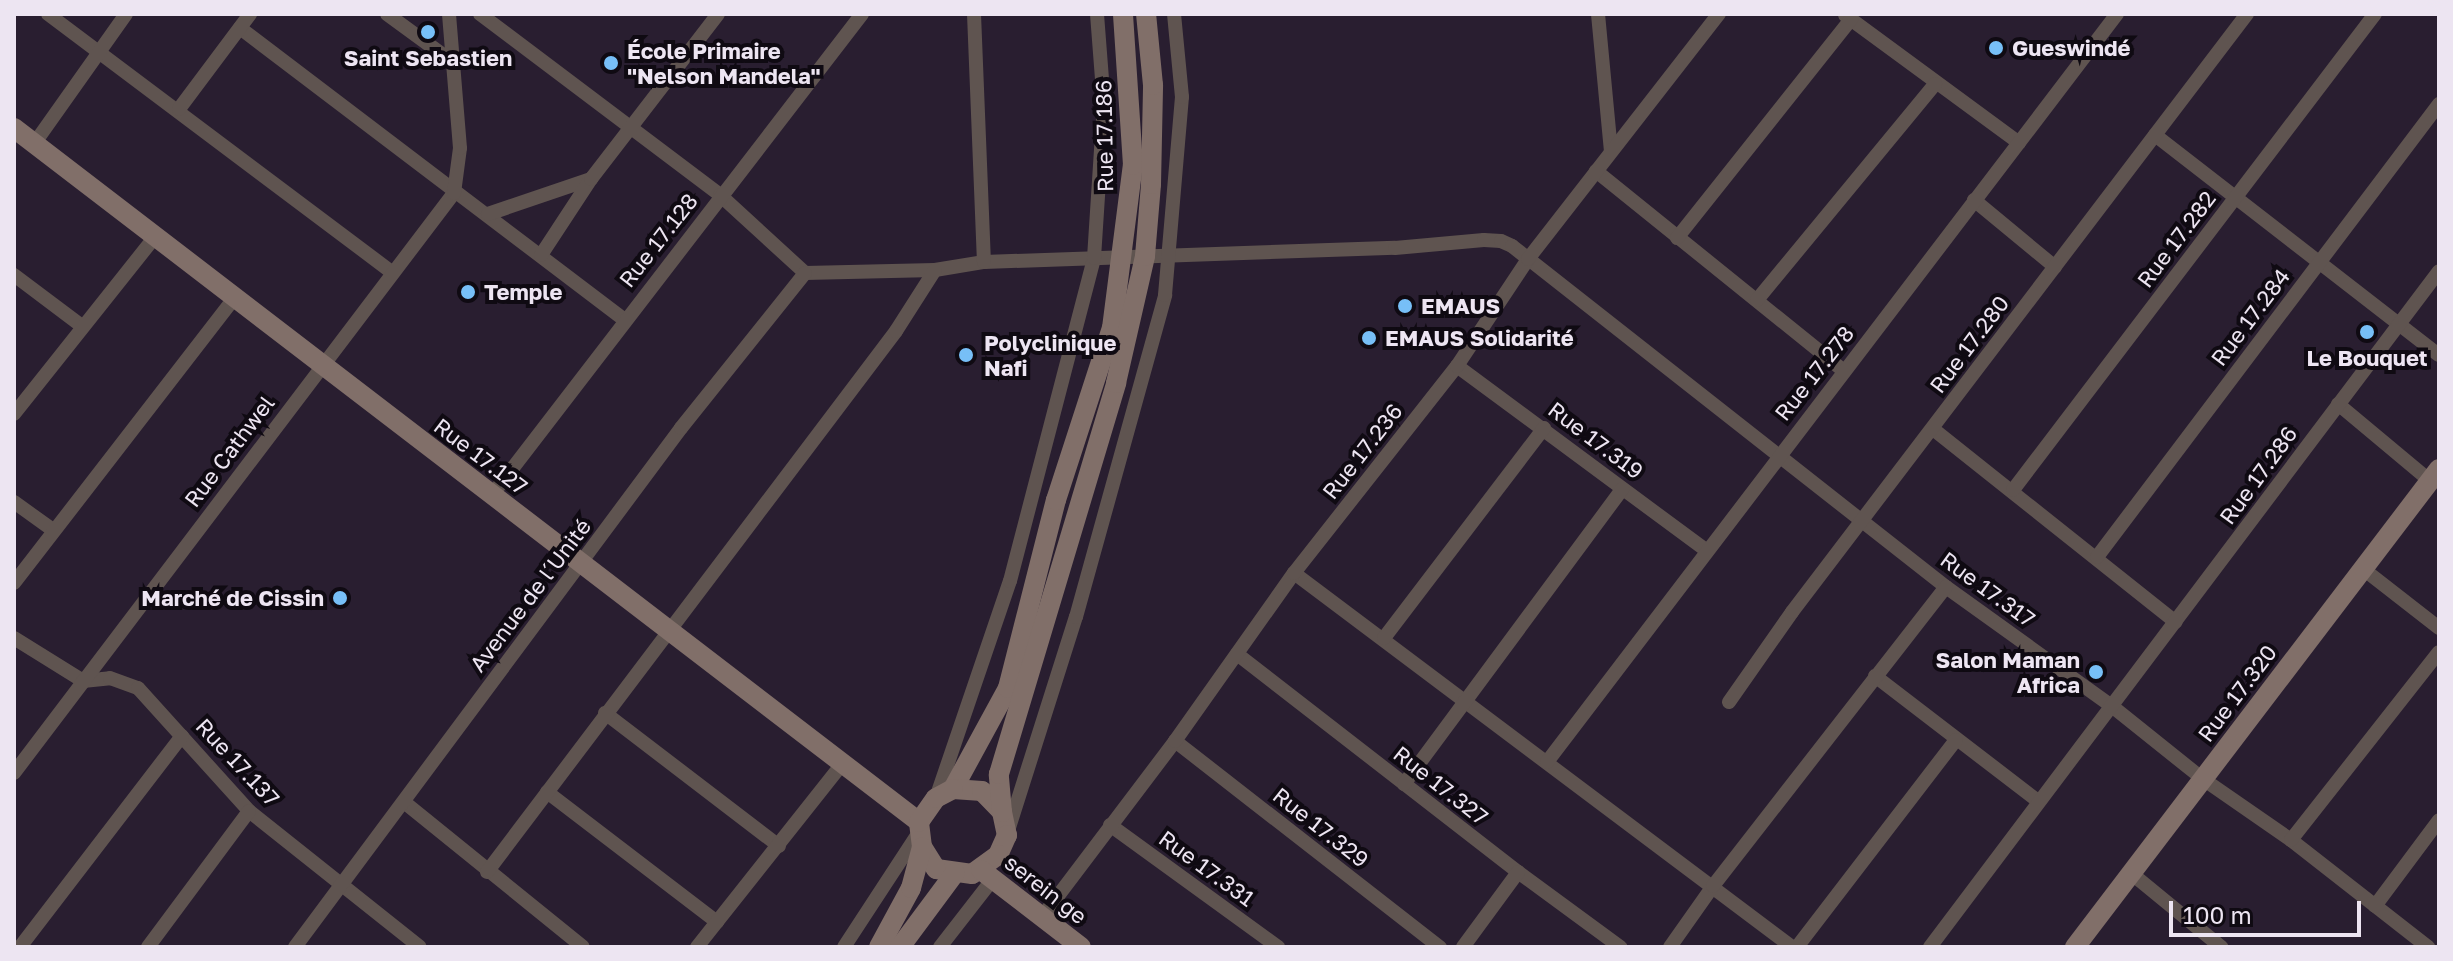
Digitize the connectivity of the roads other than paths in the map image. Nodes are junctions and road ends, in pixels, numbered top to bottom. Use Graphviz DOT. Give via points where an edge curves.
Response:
graph roads {
  1 [pos="48,14"];
  2 [pos="126,14"];
  3 [pos="250,14"];
  4 [pos="387,14"];
  5 [pos="449,14"];
  6 [pos="480,14"];
  7 [pos="718,14"];
  8 [pos="974,14"];
  9 [pos="1097,14"];
  10 [pos="1123,14"];
  11 [pos="1146,14"];
  12 [pos="1174,14"];
  13 [pos="1598,14"];
  14 [pos="1719,14"];
  15 [pos="2117,14"];
  16 [pos="2375,14"];
  17 [pos="2244,15"];
  18 [pos="856,16"];
  19 [pos="1848,17"];
  20 [pos="240,28"];
  21 [pos="98,52"];
  22 [pos="454,63"];
  23 [pos="1935,84"];
  24 [pos="2439,104"];
  25 [pos="179,109"];
  26 [pos="14,128"];
  27 [pos="630,128"];
  28 [pos="2155,135"];
  29 [pos="2019,143"];
  30 [pos="34,144"];
  31 [pos="1611,151"];
  32 [pos="1596,171"];
  33 [pos="591,179"];
  34 [pos="454,193"];
  35 [pos="720,195"];
  36 [pos="2235,197"];
  37 [pos="1974,200"];
  38 [pos="488,214"];
  39 [pos="155,237"];
  40 [pos="1677,238"];
  41 [pos="541,255"];
  42 [pos="1171,255"];
  43 [pos="1145,256"];
  44 [pos="1124,257"];
  45 [pos="1094,258"];
  46 [pos="1528,259"];
  47 [pos="2319,261"];
  48 [pos="984,262"];
  49 [pos="2055,267"];
  50 [pos="935,270"];
  51 [pos="2439,271"];
  52 [pos="393,273"];
  53 [pos="805,273"];
  54 [pos="14,275"];
  55 [pos="234,298"];
  56 [pos="1757,300"];
  57 [pos="624,320"];
  58 [pos="2399,322"];
  59 [pos="82,326"];
  60 [pos="2439,355"];
  61 [pos="322,364"];
  62 [pos="1457,366"];
  63 [pos="1844,371"];
  64 [pos="2338,404"];
  65 [pos="14,414"];
  66 [pos="1544,428"];
  67 [pos="1933,429"];
  68 [pos="1777,456"];
  69 [pos="2434,475"];
  70 [pos="1622,489"];
  71 [pos="2013,490"];
  72 [pos="492,495"];
  73 [pos="14,502"];
  74 [pos="1861,521"];
  75 [pos="53,530"];
  76 [pos="1707,551"];
  77 [pos="2097,557"];
  78 [pos="582,563"];
  79 [pos="2362,568"];
  80 [pos="1294,573"];
  81 [pos="14,583"];
  82 [pos="1946,587"];
  83 [pos="2176,622"];
  84 [pos="2439,628"];
  85 [pos="667,630"];
  86 [pos="14,638"];
  87 [pos="1384,638"];
  88 [pos="2439,652"];
  89 [pos="1237,654"];
  90 [pos="1875,676"];
  91 [pos="83,681"];
  92 [pos="1464,701"];
  93 [pos="1729,702"];
  94 [pos="2113,707"];
  95 [pos="605,713"];
  96 [pos="182,736"];
  97 [pos="1956,740"];
  98 [pos="1175,741"];
  99 [pos="1547,762"];
  100 [pos="843,763"];
  101 [pos="14,773"];
  102 [pos="2203,779"];
  103 [pos="1404,784"];
  104 [pos="547,792"];
  105 [pos="944,794"];
  106 [pos="2038,801"];
  107 [pos="404,802"];
  108 [pos="249,811"];
  109 [pos="1002,812"];
  110 [pos="2439,820"];
  111 [pos="1110,825"];
  112 [pos="920,833"];
  113 [pos="1007,835"];
  114 [pos="2291,840"];
  115 [pos="779,846"];
  116 [pos="487,872"];
  117 [pos="1518,872"];
  118 [pos="955,873"];
  119 [pos="2131,873"];
  120 [pos="987,874"];
  121 [pos="343,885"];
  122 [pos="1713,886"];
  123 [pos="2375,906"];
  124 [pos="1042,917"];
  125 [pos="717,922"];
  126 [pos="2217,946"];
  127 [pos="20,947"];
  128 [pos="148,947"];
  129 [pos="295,947"];
  130 [pos="420,947"];
  131 [pos="583,947"];
  132 [pos="697,947"];
  133 [pos="844,947"];
  134 [pos="879,947"];
  135 [pos="900,947"];
  136 [pos="940,947"];
  137 [pos="1081,947"];
  138 [pos="1278,947"];
  139 [pos="1440,947"];
  140 [pos="1463,947"];
  141 [pos="1620,947"];
  142 [pos="1670,947"];
  143 [pos="1794,947"];
  144 [pos="1930,947"];
  145 [pos="2075,947"];
  146 [pos="2428,947"];
  1 -- 21 [label="street"];
  2 -- 21 [label="street"];
  3 -- 20 [label="street"];
  4 -- 22 [label="street"];
  5 -- 22 [label="street, Rue Cathwel"];
  6 -- 27 [label="street"];
  7 -- 27 [label="street"];
  8 -- 48 [label="street"];
  9 -- 45 [label="street" via="1104,105"];
  10 -- 44 [label="main road, Rue 17.186" via="1133,165"];
  11 -- 43 [label="main road" via="1153,85"];
  12 -- 42 [label="street" via="1182,97"];
  13 -- 31 [label="street"];
  14 -- 31 [label="street, Rue 17.236"];
  15 -- 29 [label="street, Rue 17.278"];
  16 -- 36 [label="street, Rue 17.282"];
  17 -- 28 [label="street, Rue 17.280"];
  18 -- 35 [label="street, Rue 17.128"];
  19 -- 23 [label="street"];
  19 -- 40 [label="street"];
  20 -- 25 [label="street"];
  20 -- 34 [label="street"];
  21 -- 25 [label="street"];
  21 -- 30 [label="street"];
  22 -- 34 [label="street, Rue Cathwel" via="460,148"];
  23 -- 29 [label="street"];
  23 -- 56 [label="street"];
  24 -- 47 [label="street, Rue 17.284"];
  25 -- 52 [label="street"];
  26 -- 30 [label="main road, Rue 17.127"];
  27 -- 33 [label="street"];
  27 -- 35 [label="street"];
  28 -- 36 [label="street"];
  28 -- 49 [label="street, Rue 17.280"];
  29 -- 37 [label="street, Rue 17.278"];
  30 -- 39 [label="main road, Rue 17.127"];
  31 -- 32 [label="street, Rue 17.236"];
  32 -- 40 [label="street"];
  32 -- 46 [label="street, Rue 17.236"];
  33 -- 38 [label="street"];
  33 -- 41 [label="street"];
  34 -- 38 [label="street"];
  34 -- 52 [label="street, Rue Cathwel"];
  35 -- 53 [label="street"];
  35 -- 57 [label="street, Rue 17.128"];
  36 -- 47 [label="street"];
  36 -- 71 [label="street, Rue 17.282"];
  37 -- 49 [label="street"];
  37 -- 63 [label="street, Rue 17.278"];
  38 -- 41 [label="street"];
  39 -- 55 [label="main road, Rue 17.127"];
  39 -- 59 [label="street"];
  40 -- 56 [label="street"];
  41 -- 57 [label="street"];
  42 -- 43 [label="street, Rue 17.317"];
  42 -- 46 [label="street, Rue 17.317" via="1484,240 1501,241"];
  42 -- 113 [label="street" via="1165,295 1076,617"];
  43 -- 44 [label="street, Rue 17.317"];
  43 -- 109 [label="main road" via="1116,383 999,774"];
  44 -- 45 [label="street, Rue 17.317"];
  44 -- 105 [label="main road, Rue 17.186" via="1112,328 1056,500 1008,688"];
  45 -- 48 [label="street, Rue 17.317"];
  45 -- 105 [label="street" via="1010,581"];
  46 -- 62 [label="street, Rue 17.236"];
  46 -- 68 [label="street, Rue 17.317"];
  47 -- 58 [label="street"];
  47 -- 77 [label="street, Rue 17.284"];
  48 -- 50 [label="street, Rue 17.317"];
  49 -- 67 [label="street, Rue 17.280"];
  50 -- 53 [label="street, Rue 17.317"];
  50 -- 85 [label="street" via="896,331"];
  51 -- 58 [label="street, Rue 17.286"];
  52 -- 61 [label="street, Rue Cathwel"];
  53 -- 78 [label="street, Avenue de l´Unité"];
  54 -- 59 [label="street"];
  55 -- 61 [label="main road, Rue 17.127"];
  55 -- 75 [label="street"];
  56 -- 63 [label="street"];
  57 -- 72 [label="street, Rue 17.128"];
  58 -- 60 [label="street"];
  58 -- 64 [label="street, Rue 17.286"];
  59 -- 65 [label="street"];
  61 -- 72 [label="main road, Rue 17.127"];
  61 -- 91 [label="street, Rue Cathwel"];
  62 -- 66 [label="street, Rue 17.319"];
  62 -- 80 [label="street, Rue 17.236"];
  63 -- 68 [label="street, Rue 17.278"];
  64 -- 69 [label="street"];
  64 -- 83 [label="street, Rue 17.286"];
  66 -- 70 [label="street, Rue 17.319"];
  66 -- 87 [label="street"];
  67 -- 71 [label="street"];
  67 -- 74 [label="street, Rue 17.280"];
  68 -- 74 [label="street, Rue 17.317"];
  68 -- 76 [label="street, Rue 17.278"];
  69 -- 79 [label="main road, Rue 17.320"];
  70 -- 76 [label="street, Rue 17.319"];
  70 -- 92 [label="street"];
  71 -- 77 [label="street"];
  72 -- 78 [label="main road, Rue 17.127"];
  73 -- 75 [label="street"];
  74 -- 82 [label="street, Rue 17.317"];
  74 -- 93 [label="street, Rue 17.280"];
  75 -- 81 [label="street"];
  76 -- 99 [label="street, Rue 17.278"];
  77 -- 83 [label="street"];
  78 -- 85 [label="main road, Rue 17.127"];
  78 -- 107 [label="street, Avenue de l´Unité"];
  79 -- 84 [label="street"];
  79 -- 102 [label="main road, Rue 17.320"];
  80 -- 87 [label="street"];
  80 -- 89 [label="street, Rue 17.236"];
  82 -- 90 [label="street"];
  82 -- 94 [label="street, Rue 17.317"];
  83 -- 94 [label="street, Rue 17.286"];
  85 -- 95 [label="street"];
  85 -- 100 [label="main road, Rue 17.127"];
  86 -- 91 [label="street"];
  87 -- 92 [label="street"];
  88 -- 114 [label="street"];
  89 -- 98 [label="street, Rue 17.236"];
  89 -- 103 [label="street, Rue 17.327"];
  90 -- 97 [label="street"];
  90 -- 122 [label="street"];
  91 -- 96 [label="street, Rue 17.137" via="110,678 138,688"];
  91 -- 101 [label="street, Rue Cathwel"];
  92 -- 99 [label="street"];
  92 -- 103 [label="street"];
  94 -- 102 [label="street, Rue 17.317"];
  94 -- 106 [label="street, Rue 17.286"];
  95 -- 104 [label="street"];
  95 -- 115 [label="street"];
  96 -- 108 [label="street, Rue 17.137"];
  96 -- 127 [label="street"];
  97 -- 106 [label="street"];
  97 -- 143 [label="street"];
  98 -- 111 [label="street, Rue 17.236"];
  98 -- 139 [label="street, Rue 17.329"];
  99 -- 122 [label="street"];
  100 -- 112 [label="main road, Rue 17.127"];
  100 -- 115 [label="street"];
  102 -- 114 [label="street, Rue 17.317"];
  102 -- 119 [label="main road, Rue 17.320"];
  103 -- 117 [label="street, Rue 17.327"];
  104 -- 116 [label="street"];
  104 -- 125 [label="street"];
  105 -- 109 [label="main road" via="982,791"];
  105 -- 112 [label="main road"];
  106 -- 144 [label="street, Rue 17.286"];
  107 -- 116 [label="street"];
  107 -- 121 [label="street, Avenue de l´Unité"];
  108 -- 121 [label="street, Rue 17.137"];
  108 -- 128 [label="street"];
  109 -- 113 [label="main road"];
  110 -- 123 [label="street"];
  111 -- 124 [label="street, Rue 17.236"];
  111 -- 138 [label="street, Rue 17.331"];
  112 -- 118 [label="main road" via="936,869"];
  112 -- 133 [label="street"];
  112 -- 134 [label="main road" via="911,888"];
  113 -- 120 [label="main road"];
  114 -- 123 [label="street, Rue 17.317"];
  115 -- 125 [label="street"];
  116 -- 131 [label="street"];
  117 -- 140 [label="street"];
  117 -- 141 [label="street, Rue 17.327"];
  118 -- 120 [label="main road"];
  118 -- 135 [label="main road"];
  119 -- 126 [label="street"];
  119 -- 145 [label="main road, Rue 17.320"];
  120 -- 124 [label="main road, serein ge"];
  120 -- 136 [label="street"];
  121 -- 129 [label="street, Avenue de l´Unité"];
  121 -- 130 [label="street, Rue 17.137"];
  122 -- 142 [label="street"];
  122 -- 143 [label="street"];
  123 -- 146 [label="street, Rue 17.317"];
  124 -- 137 [label="main road, serein ge"];
  125 -- 132 [label="street"];
}
